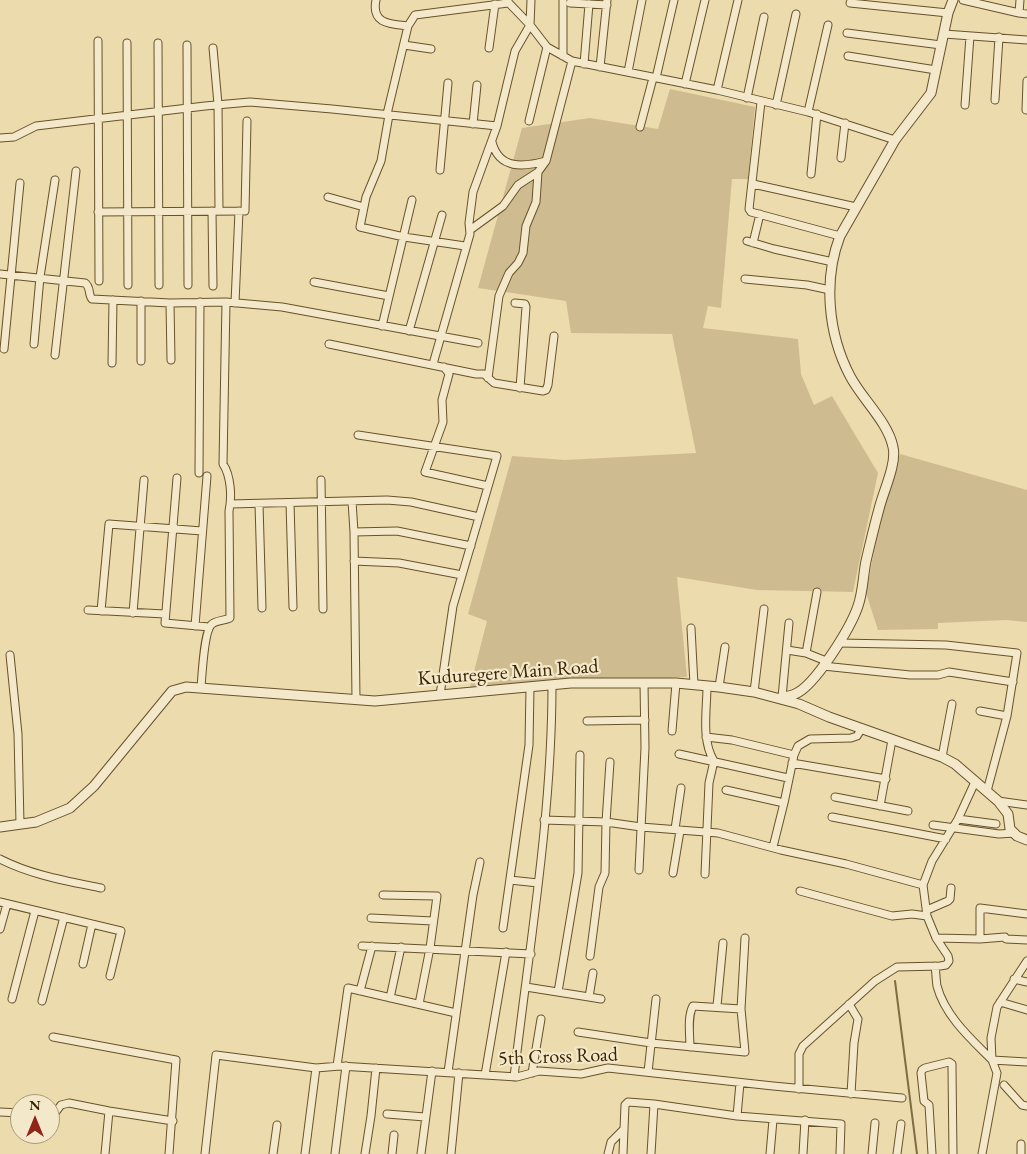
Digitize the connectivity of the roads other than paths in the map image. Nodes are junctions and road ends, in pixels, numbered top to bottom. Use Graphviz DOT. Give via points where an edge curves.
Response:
graph roads {
  1 [pos="376,0"];
  2 [pos="531,0"];
  3 [pos="642,0"];
  4 [pos="674,0"];
  5 [pos="705,0"];
  6 [pos="738,0"];
  7 [pos="953,0"];
  8 [pos="963,0"];
  9 [pos="1020,0"];
  10 [pos="507,1"];
  11 [pos="566,2"];
  12 [pos="607,3"];
  13 [pos="850,3"];
  14 [pos="495,4"];
  15 [pos="589,4"];
  16 [pos="948,13"];
  17 [pos="796,14"];
  18 [pos="1023,14"];
  19 [pos="764,17"];
  20 [pos="530,25"];
  21 [pos="828,25"];
  22 [pos="408,26"];
  23 [pos="847,33"];
  24 [pos="944,34"];
  25 [pos="970,36"];
  26 [pos="999,37"];
  27 [pos="1027,40"];
  28 [pos="98,41"];
  29 [pos="127,43"];
  30 [pos="158,43"];
  31 [pos="187,44"];
  32 [pos="404,45"];
  33 [pos="942,45"];
  34 [pos="547,47"];
  35 [pos="213,48"];
  36 [pos="431,48"];
  37 [pos="489,48"];
  38 [pos="563,56"];
  39 [pos="848,56"];
  40 [pos="572,61"];
  41 [pos="584,64"];
  42 [pos="600,67"];
  43 [pos="936,70"];
  44 [pos="628,72"];
  45 [pos="655,78"];
  46 [pos="1027,81"];
  47 [pos="448,83"];
  48 [pos="685,84"];
  49 [pos="478,85"];
  50 [pos="717,90"];
  51 [pos="747,98"];
  52 [pos="995,100"];
  53 [pos="761,102"];
  54 [pos="218,104"];
  55 [pos="776,105"];
  56 [pos="965,105"];
  57 [pos="188,108"];
  58 [pos="1026,110"];
  59 [pos="158,111"];
  60 [pos="808,112"];
  61 [pos="388,114"];
  62 [pos="817,114"];
  63 [pos="128,115"];
  64 [pos="97,118"];
  65 [pos="247,121"];
  66 [pos="445,121"];
  67 [pos="529,121"];
  68 [pos="846,123"];
  69 [pos="473,124"];
  70 [pos="497,126"];
  71 [pos="640,128"];
  72 [pos="0,138"];
  73 [pos="895,140"];
  74 [pos="492,142"];
  75 [pos="841,158"];
  76 [pos="546,161"];
  77 [pos="440,170"];
  78 [pos="76,172"];
  79 [pos="538,172"];
  80 [pos="811,174"];
  81 [pos="55,180"];
  82 [pos="20,183"];
  83 [pos="753,184"];
  84 [pos="328,197"];
  85 [pos="412,200"];
  86 [pos="364,206"];
  87 [pos="856,207"];
  88 [pos="188,211"];
  89 [pos="216,211"];
  90 [pos="239,211"];
  91 [pos="98,212"];
  92 [pos="128,212"];
  93 [pos="159,212"];
  94 [pos="760,214"];
  95 [pos="442,215"];
  96 [pos="470,230"];
  97 [pos="840,236"];
  98 [pos="404,237"];
  99 [pos="434,242"];
  100 [pos="465,246"];
  101 [pos="833,262"];
  102 [pos="0,274"];
  103 [pos="11,274"];
  104 [pos="40,277"];
  105 [pos="745,279"];
  106 [pos="64,280"];
  107 [pos="99,281"];
  108 [pos="314,282"];
  109 [pos="188,285"];
  110 [pos="128,286"];
  111 [pos="160,286"];
  112 [pos="213,286"];
  113 [pos="830,290"];
  114 [pos="390,296"];
  115 [pos="113,300"];
  116 [pos="141,302"];
  117 [pos="200,302"];
  118 [pos="226,302"];
  119 [pos="170,303"];
  120 [pos="235,303"];
  121 [pos="515,303"];
  122 [pos="382,326"];
  123 [pos="409,331"];
  124 [pos="440,336"];
  125 [pos="554,336"];
  126 [pos="478,343"];
  127 [pos="34,344"];
  128 [pos="329,344"];
  129 [pos="4,349"];
  130 [pos="55,355"];
  131 [pos="171,360"];
  132 [pos="140,361"];
  133 [pos="112,363"];
  134 [pos="433,364"];
  135 [pos="443,366"];
  136 [pos="488,378"];
  137 [pos="520,388"];
  138 [pos="358,435"];
  139 [pos="434,447"];
  140 [pos="198,473"];
  141 [pos="207,476"];
  142 [pos="177,478"];
  143 [pos="144,480"];
  144 [pos="321,480"];
  145 [pos="488,486"];
  146 [pos="321,502"];
  147 [pos="352,502"];
  148 [pos="290,503"];
  149 [pos="230,504"];
  150 [pos="260,504"];
  151 [pos="479,517"];
  152 [pos="140,527"];
  153 [pos="173,529"];
  154 [pos="202,531"];
  155 [pos="354,532"];
  156 [pos="471,546"];
  157 [pos="354,561"];
  158 [pos="462,575"];
  159 [pos="817,592"];
  160 [pos="293,607"];
  161 [pos="262,608"];
  162 [pos="323,609"];
  163 [pos="764,609"];
  164 [pos="88,610"];
  165 [pos="101,611"];
  166 [pos="133,613"];
  167 [pos="166,614"];
  168 [pos="789,623"];
  169 [pos="195,626"];
  170 [pos="209,627"];
  171 [pos="691,628"];
  172 [pos="839,643"];
  173 [pos="725,647"];
  174 [pos="787,650"];
  175 [pos="806,653"];
  176 [pos="10,655"];
  177 [pos="825,663"];
  178 [pos="1013,682"];
  179 [pos="644,683"];
  180 [pos="676,683"];
  181 [pos="552,685"];
  182 [pos="694,685"];
  183 [pos="707,686"];
  184 [pos="530,687"];
  185 [pos="719,687"];
  186 [pos="201,688"];
  187 [pos="754,692"];
  188 [pos="440,695"];
  189 [pos="780,698"];
  190 [pos="356,700"];
  191 [pos="952,704"];
  192 [pos="980,711"];
  193 [pos="1007,716"];
  194 [pos="644,720"];
  195 [pos="587,721"];
  196 [pos="862,728"];
  197 [pos="672,731"];
  198 [pos="706,737"];
  199 [pos="892,740"];
  200 [pos="679,754"];
  201 [pos="580,755"];
  202 [pos="794,755"];
  203 [pos="942,757"];
  204 [pos="714,761"];
  205 [pos="610,762"];
  206 [pos="792,763"];
  207 [pos="788,778"];
  208 [pos="886,779"];
  209 [pos="975,782"];
  210 [pos="681,788"];
  211 [pos="726,790"];
  212 [pos="986,791"];
  213 [pos="835,797"];
  214 [pos="998,801"];
  215 [pos="784,803"];
  216 [pos="1027,805"];
  217 [pos="880,806"];
  218 [pos="908,811"];
  219 [pos="832,817"];
  220 [pos="958,819"];
  221 [pos="544,820"];
  222 [pos="578,822"];
  223 [pos="606,822"];
  224 [pos="20,824"];
  225 [pos="996,824"];
  226 [pos="933,825"];
  227 [pos="0,827"];
  228 [pos="641,827"];
  229 [pos="951,828"];
  230 [pos="677,830"];
  231 [pos="705,831"];
  232 [pos="1015,834"];
  233 [pos="946,839"];
  234 [pos="1027,840"];
  235 [pos="773,847"];
  236 [pos="0,859"];
  237 [pos="480,862"];
  238 [pos="639,870"];
  239 [pos="673,873"];
  240 [pos="705,874"];
  241 [pos="510,880"];
  242 [pos="538,884"];
  243 [pos="923,885"];
  244 [pos="101,888"];
  245 [pos="951,888"];
  246 [pos="800,891"];
  247 [pos="383,895"];
  248 [pos="3,903"];
  249 [pos="36,911"];
  250 [pos="927,913"];
  251 [pos="1027,914"];
  252 [pos="64,918"];
  253 [pos="371,918"];
  254 [pos="433,921"];
  255 [pos="92,924"];
  256 [pos="503,928"];
  257 [pos="0,930"];
  258 [pos="745,938"];
  259 [pos="936,938"];
  260 [pos="980,939"];
  261 [pos="1027,940"];
  262 [pos="723,943"];
  263 [pos="362,946"];
  264 [pos="372,946"];
  265 [pos="401,947"];
  266 [pos="430,948"];
  267 [pos="465,951"];
  268 [pos="506,952"];
  269 [pos="531,954"];
  270 [pos="590,956"];
  271 [pos="1027,961"];
  272 [pos="83,964"];
  273 [pos="935,966"];
  274 [pos="593,973"];
  275 [pos="110,976"];
  276 [pos="1014,979"];
  277 [pos="1027,982"];
  278 [pos="526,987"];
  279 [pos="360,991"];
  280 [pos="558,992"];
  281 [pos="588,997"];
  282 [pos="390,998"];
  283 [pos="12,999"];
  284 [pos="601,999"];
  285 [pos="656,999"];
  286 [pos="42,1000"];
  287 [pos="1000,1002"];
  288 [pos="419,1004"];
  289 [pos="849,1004"];
  290 [pos="717,1006"];
  291 [pos="741,1009"];
  292 [pos="1027,1010"];
  293 [pos="456,1013"];
  294 [pos="541,1019"];
  295 [pos="578,1032"];
  296 [pos="53,1037"];
  297 [pos="651,1043"];
  298 [pos="690,1047"];
  299 [pos="992,1060"];
  300 [pos="1027,1062"];
  301 [pos="337,1066"];
  302 [pos="346,1066"];
  303 [pos="316,1068"];
  304 [pos="376,1068"];
  305 [pos="432,1071"];
  306 [pos="448,1072"];
  307 [pos="648,1072"];
  308 [pos="460,1073"];
  309 [pos="532,1073"];
  310 [pos="485,1075"];
  311 [pos="514,1077"];
  312 [pos="740,1083"];
  313 [pos="1004,1085"];
  314 [pos="799,1089"];
  315 [pos="851,1094"];
  316 [pos="902,1098"];
  317 [pos="654,1104"];
  318 [pos="1027,1106"];
  319 [pos="60,1108"];
  320 [pos="109,1111"];
  321 [pos="387,1114"];
  322 [pos="737,1116"];
  323 [pos="425,1118"];
  324 [pos="173,1120"];
  325 [pos="773,1120"];
  326 [pos="805,1120"];
  327 [pos="875,1123"];
  328 [pos="901,1124"];
  329 [pos="277,1125"];
  330 [pos="624,1128"];
  331 [pos="394,1135"];
  332 [pos="1021,1144"];
  333 [pos="105,1154"];
  334 [pos="170,1154"];
  335 [pos="205,1154"];
  336 [pos="273,1154"];
  337 [pos="305,1154"];
  338 [pos="335,1154"];
  339 [pos="364,1154"];
  340 [pos="392,1154"];
  341 [pos="421,1154"];
  342 [pos="451,1154"];
  343 [pos="608,1154"];
  344 [pos="623,1154"];
  345 [pos="651,1154"];
  346 [pos="770,1154"];
  347 [pos="803,1154"];
  348 [pos="840,1154"];
  349 [pos="872,1154"];
  350 [pos="898,1154"];
  351 [pos="932,1154"];
  352 [pos="953,1154"];
  353 [pos="982,1154"];
  354 [pos="1021,1154"];
  1 -- 22 [label="street" via="375,8 381,20"];
  2 -- 20 [label="street"];
  3 -- 44 [label="street"];
  4 -- 45 [label="street"];
  5 -- 48 [label="street"];
  6 -- 50 [label="street"];
  7 -- 16 [label="street"];
  8 -- 18 [label="street"];
  9 -- 18 [label="street"];
  10 -- 14 [label="street"];
  10 -- 20 [label="street"];
  11 -- 15 [label="street"];
  11 -- 38 [label="street"];
  12 -- 15 [label="street"];
  12 -- 42 [label="street"];
  13 -- 16 [label="street"];
  14 -- 22 [label="street" via="418,14"];
  14 -- 37 [label="street"];
  15 -- 41 [label="street"];
  16 -- 24 [label="street"];
  17 -- 55 [label="street"];
  19 -- 51 [label="street"];
  20 -- 34 [label="street"];
  20 -- 70 [label="street" via="515,51"];
  21 -- 60 [label="street"];
  22 -- 32 [label="street"];
  23 -- 33 [label="street"];
  24 -- 25 [label="street"];
  24 -- 33 [label="street"];
  25 -- 26 [label="street"];
  25 -- 56 [label="street"];
  26 -- 27 [label="street"];
  26 -- 52 [label="street"];
  28 -- 64 [label="street"];
  29 -- 63 [label="street"];
  30 -- 59 [label="street"];
  31 -- 57 [label="street"];
  32 -- 36 [label="street"];
  32 -- 61 [label="street"];
  33 -- 43 [label="street"];
  34 -- 38 [label="street"];
  34 -- 67 [label="street"];
  35 -- 54 [label="street"];
  38 -- 40 [label="street"];
  39 -- 43 [label="street"];
  40 -- 41 [label="street"];
  40 -- 76 [label="street"];
  41 -- 42 [label="street"];
  42 -- 44 [label="street"];
  43 -- 73 [label="street" via="931,93"];
  44 -- 45 [label="street"];
  45 -- 48 [label="street"];
  45 -- 71 [label="street"];
  46 -- 58 [label="street"];
  47 -- 66 [label="street"];
  48 -- 50 [label="street"];
  49 -- 69 [label="street"];
  50 -- 51 [label="street"];
  51 -- 53 [label="street"];
  53 -- 55 [label="street"];
  53 -- 83 [label="street"];
  54 -- 57 [label="street"];
  54 -- 61 [label="street" via="250,102"];
  54 -- 89 [label="street"];
  55 -- 60 [label="street"];
  57 -- 59 [label="street"];
  57 -- 88 [label="street"];
  59 -- 63 [label="street"];
  59 -- 93 [label="street"];
  60 -- 62 [label="street"];
  61 -- 66 [label="street"];
  61 -- 86 [label="street" via="381,161"];
  62 -- 68 [label="street"];
  62 -- 80 [label="street"];
  63 -- 64 [label="street"];
  63 -- 92 [label="street"];
  64 -- 72 [label="street" via="36,126 14,137"];
  64 -- 91 [label="street"];
  65 -- 90 [label="street" via="245,211"];
  66 -- 69 [label="street"];
  66 -- 77 [label="street"];
  68 -- 73 [label="street"];
  68 -- 75 [label="street"];
  69 -- 70 [label="street"];
  70 -- 74 [label="street"];
  73 -- 87 [label="street"];
  74 -- 76 [label="street" via="496,154 509,163 526,165"];
  74 -- 96 [label="street" via="473,192"];
  76 -- 79 [label="street"];
  78 -- 106 [label="street"];
  79 -- 96 [label="street" via="518,185 503,206"];
  79 -- 136 [label="street" via="536,202 526,226 522,252 499,296"];
  81 -- 104 [label="street"];
  82 -- 103 [label="street"];
  83 -- 87 [label="street"];
  83 -- 94 [label="street" via="749,208 751,212"];
  84 -- 86 [label="street"];
  85 -- 98 [label="street"];
  86 -- 98 [label="street" via="360,227"];
  87 -- 97 [label="street"];
  88 -- 89 [label="street"];
  88 -- 93 [label="street"];
  88 -- 109 [label="street"];
  89 -- 90 [label="street"];
  89 -- 112 [label="street"];
  90 -- 120 [label="street"];
  91 -- 92 [label="street"];
  91 -- 107 [label="street"];
  92 -- 93 [label="street"];
  92 -- 110 [label="street"];
  93 -- 111 [label="street"];
  94 -- 97 [label="street"];
  94 -- 101 [label="street" via="750,242"];
  95 -- 99 [label="street"];
  96 -- 100 [label="street"];
  97 -- 101 [label="street"];
  98 -- 99 [label="street"];
  98 -- 114 [label="street"];
  99 -- 100 [label="street"];
  99 -- 123 [label="street"];
  100 -- 124 [label="street"];
  101 -- 113 [label="street"];
  102 -- 103 [label="street"];
  103 -- 104 [label="street"];
  103 -- 129 [label="street"];
  104 -- 106 [label="street"];
  104 -- 127 [label="street"];
  105 -- 113 [label="street"];
  106 -- 115 [label="street" via="85,283 92,299"];
  106 -- 130 [label="street"];
  108 -- 114 [label="street"];
  113 -- 172 [label="street" via="835,337 850,376 894,448 865,563 858,607"];
  114 -- 122 [label="street"];
  115 -- 116 [label="street"];
  115 -- 133 [label="street"];
  116 -- 119 [label="street"];
  116 -- 132 [label="street"];
  117 -- 118 [label="street"];
  117 -- 119 [label="street"];
  117 -- 140 [label="street"];
  118 -- 120 [label="street"];
  118 -- 149 [label="street" via="223,464 228,471"];
  119 -- 131 [label="street"];
  120 -- 122 [label="street" via="282,307"];
  121 -- 137 [label="street" via="526,307"];
  122 -- 123 [label="street"];
  123 -- 124 [label="street"];
  124 -- 126 [label="street"];
  124 -- 134 [label="street"];
  125 -- 137 [label="street" via="547,388 543,391"];
  128 -- 134 [label="street"];
  134 -- 135 [label="street"];
  135 -- 136 [label="street" via="484,374"];
  135 -- 139 [label="street" via="449,374 442,400 443,422"];
  136 -- 137 [label="street" via="494,383"];
  138 -- 139 [label="street"];
  139 -- 145 [label="street" via="425,472"];
  139 -- 145 [label="street" via="497,456"];
  141 -- 154 [label="street"];
  142 -- 153 [label="street"];
  143 -- 152 [label="street"];
  144 -- 146 [label="street"];
  145 -- 151 [label="street"];
  146 -- 147 [label="street"];
  146 -- 148 [label="street"];
  146 -- 162 [label="street"];
  147 -- 151 [label="street" via="411,502"];
  147 -- 155 [label="street"];
  148 -- 150 [label="street"];
  148 -- 160 [label="street"];
  149 -- 150 [label="street"];
  149 -- 170 [label="street" via="230,618 213,622"];
  150 -- 161 [label="street"];
  151 -- 156 [label="street"];
  152 -- 153 [label="street"];
  152 -- 165 [label="street" via="109,524"];
  152 -- 166 [label="street"];
  153 -- 154 [label="street"];
  153 -- 167 [label="street"];
  154 -- 169 [label="street"];
  155 -- 156 [label="street" via="397,531"];
  155 -- 157 [label="street"];
  156 -- 158 [label="street"];
  157 -- 158 [label="street" via="399,563"];
  157 -- 190 [label="street"];
  158 -- 188 [label="street" via="453,606"];
  159 -- 175 [label="street"];
  163 -- 187 [label="street"];
  164 -- 165 [label="street"];
  165 -- 166 [label="street"];
  166 -- 167 [label="street"];
  167 -- 169 [label="street" via="165,623"];
  168 -- 174 [label="street"];
  169 -- 170 [label="street"];
  170 -- 186 [label="street"];
  171 -- 182 [label="street"];
  172 -- 177 [label="street"];
  172 -- 178 [label="street" via="946,645 1017,653"];
  173 -- 185 [label="street"];
  174 -- 175 [label="street"];
  174 -- 189 [label="street"];
  175 -- 177 [label="street"];
  176 -- 224 [label="street" via="18,734"];
  177 -- 178 [label="street" via="910,674 949,672"];
  177 -- 189 [label="street" via="811,683 795,694"];
  178 -- 193 [label="street"];
  179 -- 180 [label="street, Kuduregere Main Road"];
  179 -- 181 [label="street, Kuduregere Main Road"];
  179 -- 194 [label="street"];
  180 -- 182 [label="street, Kuduregere Main Road"];
  180 -- 197 [label="street"];
  181 -- 184 [label="street, Kuduregere Main Road"];
  181 -- 221 [label="street" via="552,739"];
  182 -- 183 [label="street, Kuduregere Main Road"];
  183 -- 185 [label="street, Kuduregere Main Road"];
  183 -- 198 [label="street"];
  184 -- 188 [label="street, Kuduregere Main Road"];
  184 -- 241 [label="street" via="529,745"];
  185 -- 187 [label="street, Kuduregere Main Road"];
  186 -- 190 [label="street, Kuduregere Main Road"];
  186 -- 224 [label="street, Kuduregere Main Road" via="186,687 172,691 94,786 70,808 36,822"];
  187 -- 189 [label="street, Kuduregere Main Road"];
  188 -- 190 [label="street, Kuduregere Main Road"];
  189 -- 196 [label="street, Kuduregere Main Road"];
  191 -- 203 [label="street"];
  192 -- 193 [label="street"];
  193 -- 212 [label="street"];
  194 -- 195 [label="street"];
  194 -- 228 [label="street"];
  196 -- 199 [label="street, Kuduregere Main Road"];
  196 -- 202 [label="street" via="857,736 851,738 810,739 798,746"];
  198 -- 202 [label="street"];
  198 -- 204 [label="street"];
  199 -- 203 [label="street, Kuduregere Main Road"];
  199 -- 208 [label="street"];
  200 -- 204 [label="street"];
  201 -- 222 [label="street"];
  202 -- 206 [label="street"];
  203 -- 209 [label="street, Kuduregere Main Road" via="956,764"];
  204 -- 207 [label="street"];
  204 -- 231 [label="street"];
  205 -- 223 [label="street"];
  206 -- 207 [label="street"];
  206 -- 208 [label="street"];
  207 -- 215 [label="street"];
  208 -- 217 [label="street"];
  209 -- 212 [label="street, Kuduregere Main Road"];
  209 -- 220 [label="street"];
  210 -- 230 [label="street"];
  211 -- 215 [label="street"];
  212 -- 214 [label="street, Kuduregere Main Road"];
  213 -- 217 [label="street"];
  214 -- 216 [label="street"];
  214 -- 232 [label="street, Kuduregere Main Road" via="1008,814 1010,829"];
  215 -- 235 [label="street"];
  217 -- 218 [label="street"];
  219 -- 233 [label="street"];
  220 -- 225 [label="street"];
  220 -- 229 [label="street"];
  221 -- 222 [label="street"];
  221 -- 242 [label="street"];
  222 -- 223 [label="street"];
  222 -- 280 [label="street" via="578,873"];
  223 -- 228 [label="street"];
  223 -- 270 [label="street" via="605,873 599,887"];
  224 -- 227 [label="street, Kuduregere Main Road"];
  226 -- 229 [label="street"];
  228 -- 230 [label="street"];
  228 -- 238 [label="street"];
  229 -- 232 [label="street"];
  229 -- 233 [label="street"];
  230 -- 231 [label="street"];
  230 -- 239 [label="street"];
  231 -- 235 [label="street"];
  231 -- 240 [label="street"];
  232 -- 234 [label="street"];
  233 -- 243 [label="street"];
  235 -- 243 [label="street"];
  236 -- 244 [label="street" via="61,880"];
  237 -- 267 [label="street"];
  241 -- 242 [label="street"];
  241 -- 256 [label="street"];
  242 -- 269 [label="street"];
  243 -- 250 [label="street"];
  245 -- 250 [label="street" via="948,901"];
  246 -- 250 [label="street" via="892,916"];
  247 -- 254 [label="street" via="437,896"];
  248 -- 249 [label="street"];
  248 -- 257 [label="street"];
  249 -- 252 [label="street"];
  249 -- 283 [label="street"];
  250 -- 259 [label="street"];
  251 -- 260 [label="street" via="980,908"];
  252 -- 255 [label="street"];
  252 -- 286 [label="street"];
  253 -- 254 [label="street"];
  254 -- 266 [label="street"];
  255 -- 272 [label="street"];
  255 -- 275 [label="street" via="121,931"];
  258 -- 291 [label="street"];
  259 -- 260 [label="street"];
  259 -- 273 [label="street" via="949,961 946,965"];
  260 -- 261 [label="street" via="1005,937"];
  262 -- 290 [label="street"];
  263 -- 264 [label="street"];
  264 -- 265 [label="street"];
  264 -- 279 [label="street"];
  265 -- 266 [label="street"];
  265 -- 282 [label="street"];
  266 -- 267 [label="street"];
  266 -- 288 [label="street"];
  267 -- 268 [label="street"];
  267 -- 293 [label="street"];
  268 -- 269 [label="street"];
  268 -- 310 [label="street"];
  269 -- 278 [label="street"];
  271 -- 276 [label="street"];
  273 -- 289 [label="street" via="897,967 874,981"];
  273 -- 299 [label="street" via="937,986 946,1006 963,1032"];
  274 -- 281 [label="street"];
  276 -- 277 [label="street"];
  276 -- 287 [label="street"];
  278 -- 280 [label="street"];
  278 -- 311 [label="street"];
  279 -- 282 [label="street"];
  279 -- 301 [label="street" via="348,988"];
  280 -- 281 [label="street"];
  281 -- 284 [label="street"];
  282 -- 288 [label="street"];
  285 -- 297 [label="street"];
  287 -- 292 [label="street"];
  287 -- 299 [label="street" via="991,1038"];
  288 -- 293 [label="street"];
  289 -- 314 [label="street" via="798,1054"];
  289 -- 315 [label="street" via="858,1019"];
  290 -- 291 [label="street"];
  290 -- 298 [label="street" via="693,1006"];
  291 -- 298 [label="street" via="745,1052"];
  293 -- 306 [label="street"];
  294 -- 309 [label="street"];
  295 -- 297 [label="street"];
  296 -- 324 [label="street" via="176,1060"];
  297 -- 298 [label="street"];
  297 -- 307 [label="street"];
  299 -- 300 [label="street"];
  299 -- 353 [label="street" via="997,1074"];
  301 -- 302 [label="street, 5th Cross Road"];
  301 -- 303 [label="street, 5th Cross Road"];
  302 -- 304 [label="street, 5th Cross Road"];
  302 -- 338 [label="street"];
  303 -- 335 [label="street, 5th Cross Road" via="216,1055"];
  303 -- 337 [label="street"];
  304 -- 305 [label="street, 5th Cross Road"];
  304 -- 339 [label="street"];
  305 -- 306 [label="street, 5th Cross Road"];
  305 -- 323 [label="street"];
  306 -- 308 [label="street, 5th Cross Road"];
  307 -- 309 [label="street, 5th Cross Road" via="608,1068 581,1074"];
  307 -- 312 [label="street, 5th Cross Road"];
  308 -- 310 [label="street, 5th Cross Road"];
  308 -- 342 [label="street"];
  309 -- 311 [label="street, 5th Cross Road"];
  310 -- 311 [label="street, 5th Cross Road"];
  312 -- 314 [label="street, 5th Cross Road"];
  312 -- 322 [label="street"];
  313 -- 318 [label="street" via="1022,1105"];
  314 -- 315 [label="street, 5th Cross Road"];
  315 -- 316 [label="street, 5th Cross Road"];
  317 -- 322 [label="street"];
  317 -- 330 [label="street" via="628,1102 624,1108"];
  317 -- 345 [label="street"];
  319 -- 320 [label="street" via="64,1104"];
  320 -- 324 [label="street"];
  320 -- 333 [label="street"];
  321 -- 323 [label="street"];
  322 -- 325 [label="street"];
  323 -- 341 [label="street"];
  324 -- 334 [label="street"];
  325 -- 326 [label="street"];
  325 -- 346 [label="street"];
  326 -- 347 [label="street"];
  326 -- 348 [label="street" via="841,1124"];
  327 -- 349 [label="street"];
  328 -- 350 [label="street"];
  329 -- 336 [label="street"];
  330 -- 343 [label="street" via="611,1142"];
  330 -- 344 [label="street"];
  331 -- 340 [label="street"];
  332 -- 354 [label="street"];
  351 -- 352 [label="street" via="929,1105 924,1101 921,1073 925,1068 950,1062"];
}
